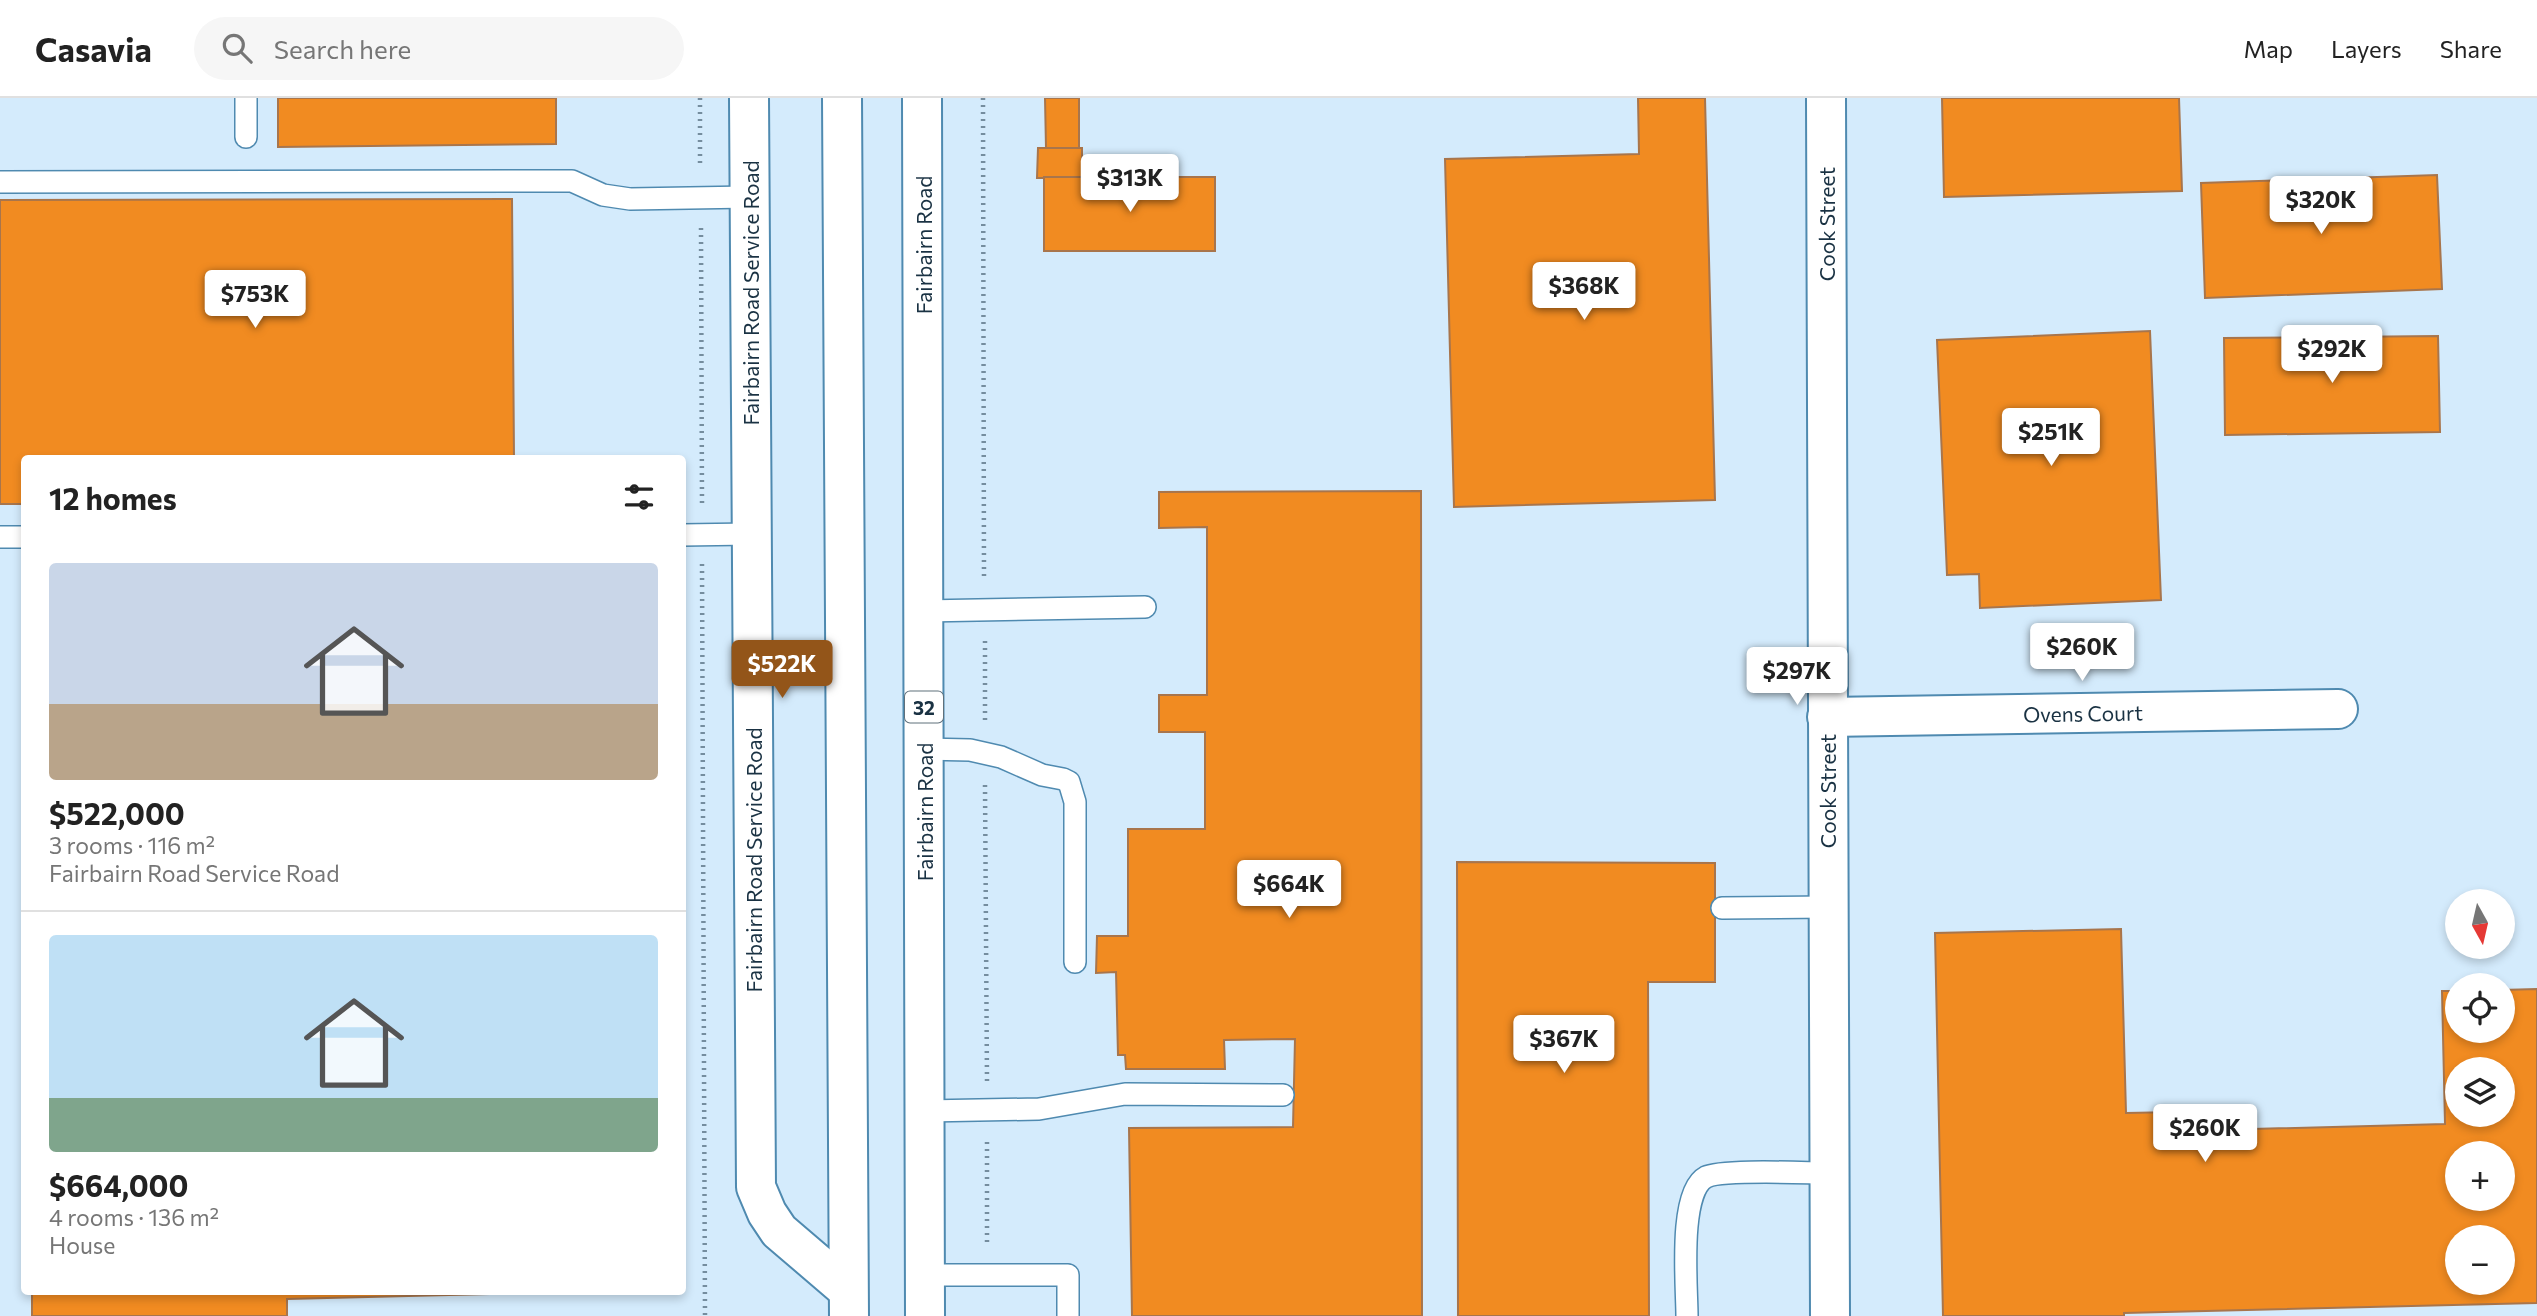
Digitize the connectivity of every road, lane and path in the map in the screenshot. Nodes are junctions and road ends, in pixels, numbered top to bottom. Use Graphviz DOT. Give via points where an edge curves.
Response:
graph roads {
  1 [pos="246,98"];
  2 [pos="700,98"];
  3 [pos="749,98"];
  4 [pos="842,98"];
  5 [pos="922,98"];
  6 [pos="983,98"];
  7 [pos="1826,98"];
  8 [pos="246,137"];
  9 [pos="0,182"];
  10 [pos="749,197"];
  11 [pos="701,199"];
  12 [pos="751,534"];
  13 [pos="692,535"];
  14 [pos="0,537"];
  15 [pos="21,537"];
  16 [pos="1145,607"];
  17 [pos="985,610"];
  18 [pos="924,611"];
  19 [pos="2338,709"];
  20 [pos="1827,717"];
  21 [pos="923,749"];
  22 [pos="985,753"];
  23 [pos="1828,907"];
  24 [pos="1722,908"];
  25 [pos="1075,961"];
  26 [pos="1283,1095"];
  27 [pos="987,1110"];
  28 [pos="926,1111"];
  29 [pos="1829,1173"];
  30 [pos="925,1275"];
  31 [pos="988,1276"];
  32 [pos="849,1303"];
  33 [pos="705,1316"];
  34 [pos="925,1316"];
  35 [pos="1068,1316"];
  36 [pos="1687,1316"];
  37 [pos="1830,1316"];
  1 -- 8 [label="lane"];
  2 -- 11 [label="path"];
  3 -- 10 [label="street, Fairbairn Road Service Road"];
  4 -- 32 [label="street"];
  5 -- 18 [label="street, Fairbairn Road / 32"];
  6 -- 17 [label="path"];
  7 -- 20 [label="street, Cook Street"];
  9 -- 11 [label="lane" via="572,181 603,195 630,199"];
  10 -- 11 [label="lane"];
  10 -- 12 [label="street, Fairbairn Road Service Road"];
  11 -- 13 [label="path"];
  12 -- 13 [label="lane"];
  12 -- 32 [label="street, Fairbairn Road Service Road" via="756,1187 779,1231"];
  13 -- 33 [label="path"];
  14 -- 15 [label="lane"];
  16 -- 17 [label="lane"];
  17 -- 18 [label="lane"];
  17 -- 22 [label="path"];
  18 -- 21 [label="street, Fairbairn Road / 32"];
  19 -- 20 [label="street, Ovens Court"];
  20 -- 23 [label="street, Cook Street"];
  21 -- 22 [label="lane"];
  21 -- 28 [label="street, Fairbairn Road / 32"];
  22 -- 25 [label="lane" via="1069,782 1074,802"];
  22 -- 27 [label="path"];
  23 -- 24 [label="lane"];
  23 -- 29 [label="street, Cook Street"];
  26 -- 27 [label="lane" via="1125,1094 1039,1109"];
  27 -- 28 [label="lane"];
  27 -- 31 [label="path"];
  28 -- 30 [label="street, Fairbairn Road / 32"];
  29 -- 36 [label="lane" via="1724,1174 1700,1183 1691,1195 1686,1223"];
  29 -- 37 [label="street, Cook Street"];
  30 -- 31 [label="lane"];
  30 -- 34 [label="street, Fairbairn Road / 32"];
  31 -- 35 [label="lane" via="1068,1275"];
}
